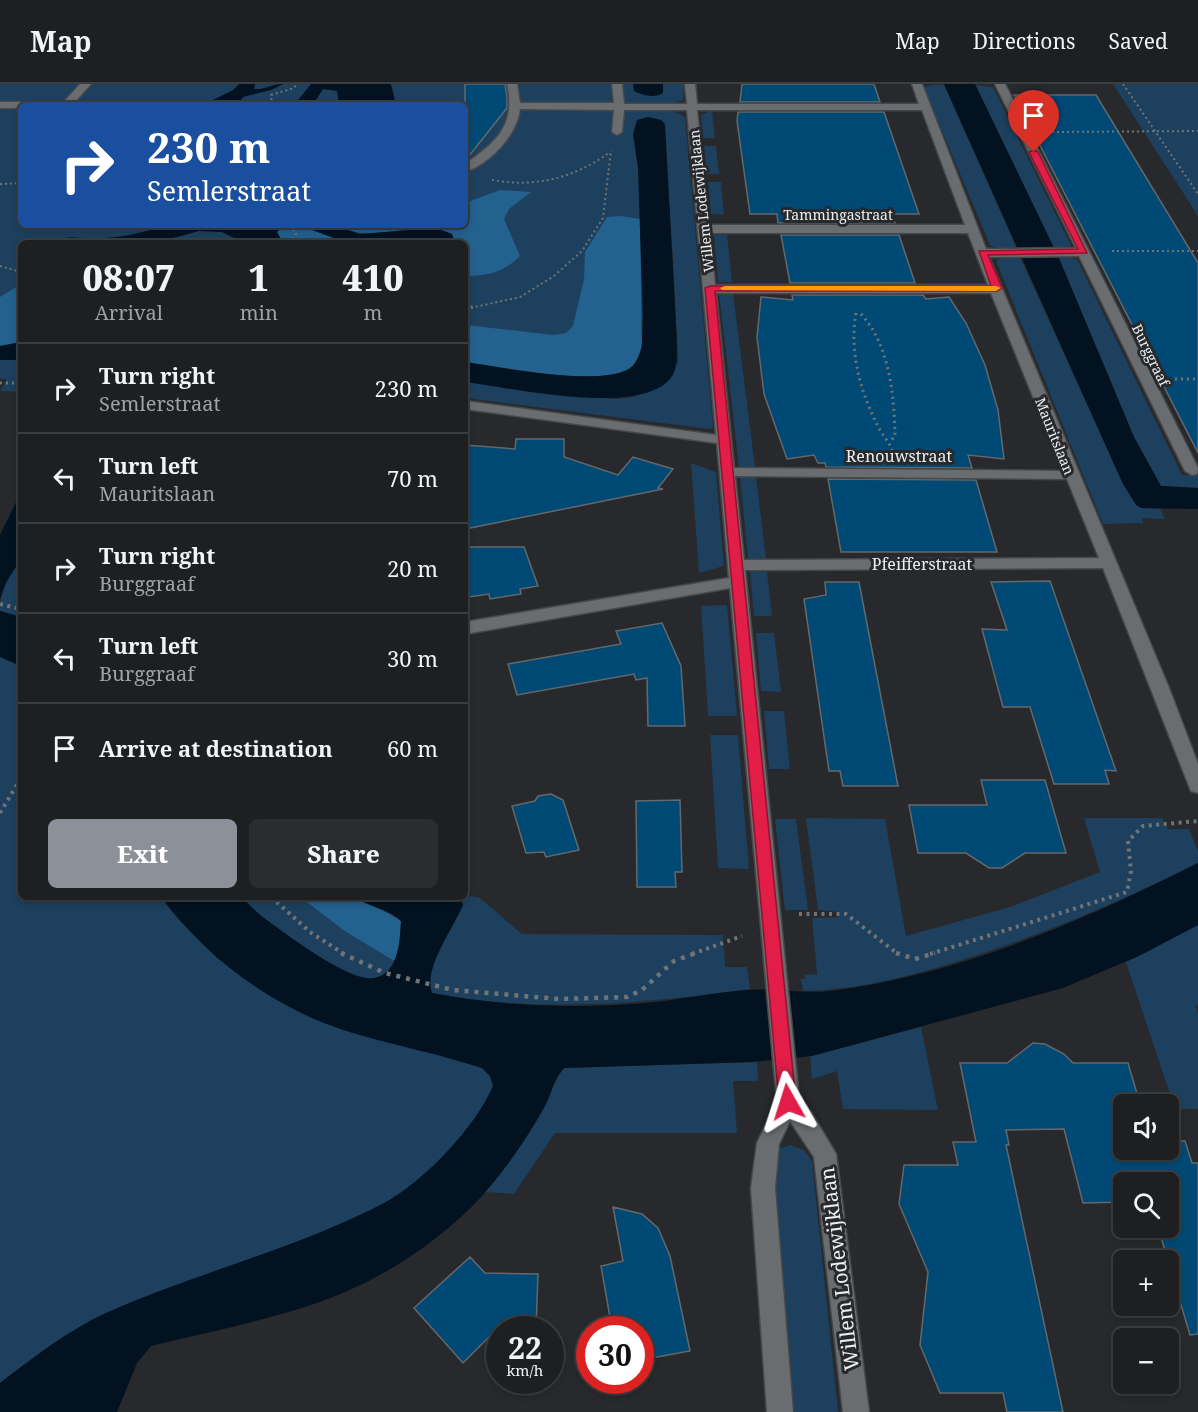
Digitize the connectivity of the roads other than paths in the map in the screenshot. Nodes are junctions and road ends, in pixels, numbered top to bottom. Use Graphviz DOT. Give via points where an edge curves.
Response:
graph roads {
  1 [pos="86,84"];
  2 [pos="512,84"];
  3 [pos="617,84"];
  4 [pos="690,84"];
  5 [pos="916,84"];
  6 [pos="1000,84"];
  7 [pos="69,102"];
  8 [pos="0,105"];
  9 [pos="18,105"];
  10 [pos="517,106"];
  11 [pos="692,106"];
  12 [pos="620,107"];
  13 [pos="925,107"];
  14 [pos="617,132"];
  15 [pos="468,167"];
  16 [pos="703,229"];
  17 [pos="972,229"];
  18 [pos="1084,252"];
  19 [pos="982,253"];
  20 [pos="710,288"];
  21 [pos="997,288"];
  22 [pos="468,405"];
  23 [pos="725,440"];
  24 [pos="1192,471"];
  25 [pos="728,472"];
  26 [pos="1071,475"];
  27 [pos="1107,563"];
  28 [pos="737,565"];
  29 [pos="738,582"];
  30 [pos="468,627"];
  31 [pos="1198,786"];
  32 [pos="788,1102"];
  33 [pos="780,1412"];
  34 [pos="856,1412"];
  1 -- 7 [label="street"];
  2 -- 10 [label="street"];
  3 -- 12 [label="street"];
  4 -- 11 [label="street, Willem Lodewijklaan"];
  5 -- 13 [label="street, Mauritslaan"];
  6 -- 18 [label="street, Burggraaf"];
  8 -- 9 [label="street"];
  10 -- 12 [label="street, Willem Lodewijklaan"];
  10 -- 15 [label="street" via="510,128"];
  11 -- 12 [label="street, Willem Lodewijklaan"];
  11 -- 13 [label="street"];
  11 -- 16 [label="street, Willem Lodewijklaan"];
  12 -- 14 [label="street"];
  13 -- 17 [label="street, Mauritslaan"];
  16 -- 17 [label="street, Tammingastraat"];
  16 -- 20 [label="street, Willem Lodewijklaan"];
  17 -- 19 [label="street, Mauritslaan"];
  18 -- 19 [label="street"];
  18 -- 24 [label="street, Burggraaf"];
  19 -- 21 [label="street, Mauritslaan"];
  20 -- 21 [label="street"];
  20 -- 23 [label="street, Willem Lodewijklaan"];
  21 -- 26 [label="street, Mauritslaan"];
  22 -- 23 [label="street"];
  23 -- 25 [label="street, Willem Lodewijklaan"];
  25 -- 26 [label="street, Renouwstraat"];
  25 -- 28 [label="street, Willem Lodewijklaan"];
  26 -- 27 [label="street, Mauritslaan"];
  27 -- 28 [label="street, Pfeifferstraat"];
  27 -- 31 [label="street, Mauritslaan"];
  28 -- 29 [label="street, Willem Lodewijklaan"];
  29 -- 30 [label="street"];
  29 -- 32 [label="street, Willem Lodewijklaan"];
  32 -- 33 [label="street" via="768,1143 763,1188"];
  32 -- 34 [label="street, Willem Lodewijklaan" via="825,1154"];
}
